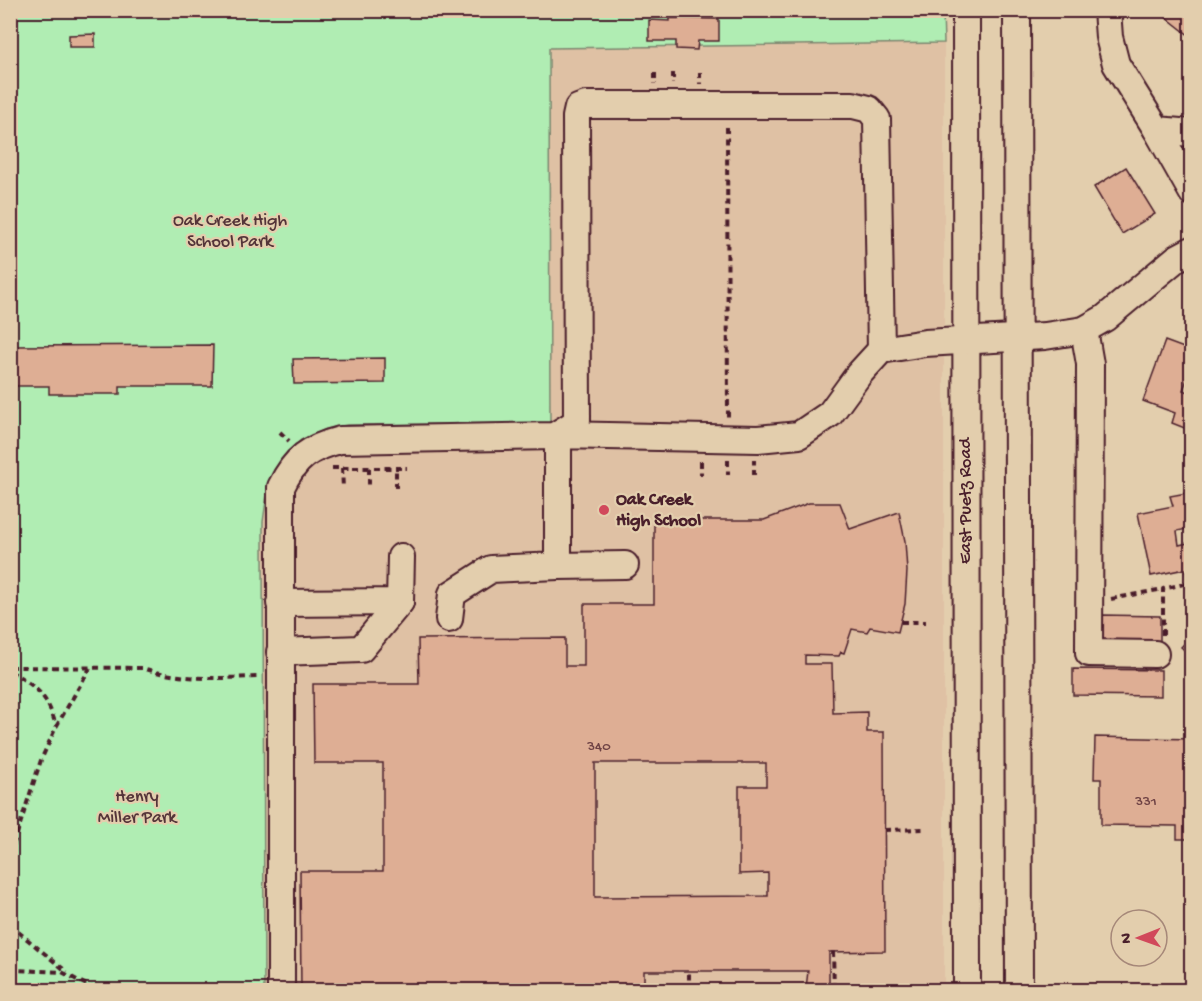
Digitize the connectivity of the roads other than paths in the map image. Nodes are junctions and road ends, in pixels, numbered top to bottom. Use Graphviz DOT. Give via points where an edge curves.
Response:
graph roads {
  1 [pos="966,10"];
  2 [pos="1017,10"];
  3 [pos="1107,10"];
  4 [pos="1157,130"];
  5 [pos="1191,133"];
  6 [pos="1191,192"];
  7 [pos="1191,250"];
  8 [pos="1084,330"];
  9 [pos="1017,337"];
  10 [pos="966,340"];
  11 [pos="881,350"];
  12 [pos="558,435"];
  13 [pos="401,557"];
  14 [pos="625,565"];
  15 [pos="558,566"];
  16 [pos="400,602"];
  17 [pos="280,603"];
  18 [pos="448,619"];
  19 [pos="1155,654"];
  20 [pos="280,663"];
  21 [pos="281,990"];
  22 [pos="968,990"];
  23 [pos="1019,990"];
  1 -- 10 [label="street, East Puetz Road"];
  2 -- 9 [label="street"];
  3 -- 4 [label="street" via="1116,64"];
  4 -- 5 [label="street"];
  4 -- 6 [label="street"];
  7 -- 8 [label="street" via="1106,318"];
  8 -- 9 [label="street"];
  8 -- 19 [label="street" via="1090,364 1089,653"];
  9 -- 10 [label="street"];
  9 -- 23 [label="street"];
  10 -- 11 [label="street"];
  10 -- 22 [label="street, East Puetz Road"];
  11 -- 12 [label="street" via="858,374 830,414 799,435 758,439"];
  11 -- 12 [label="street" via="878,119 869,109 853,105 586,105 578,108 576,117 577,420"];
  12 -- 15 [label="street"];
  12 -- 17 [label="street" via="340,440 312,450 298,460 281,487"];
  13 -- 16 [label="street"];
  14 -- 15 [label="street"];
  15 -- 18 [label="street" via="491,569 452,594"];
  16 -- 17 [label="street"];
  16 -- 20 [label="street" via="361,649"];
  17 -- 20 [label="street"];
  20 -- 21 [label="street"];
}
